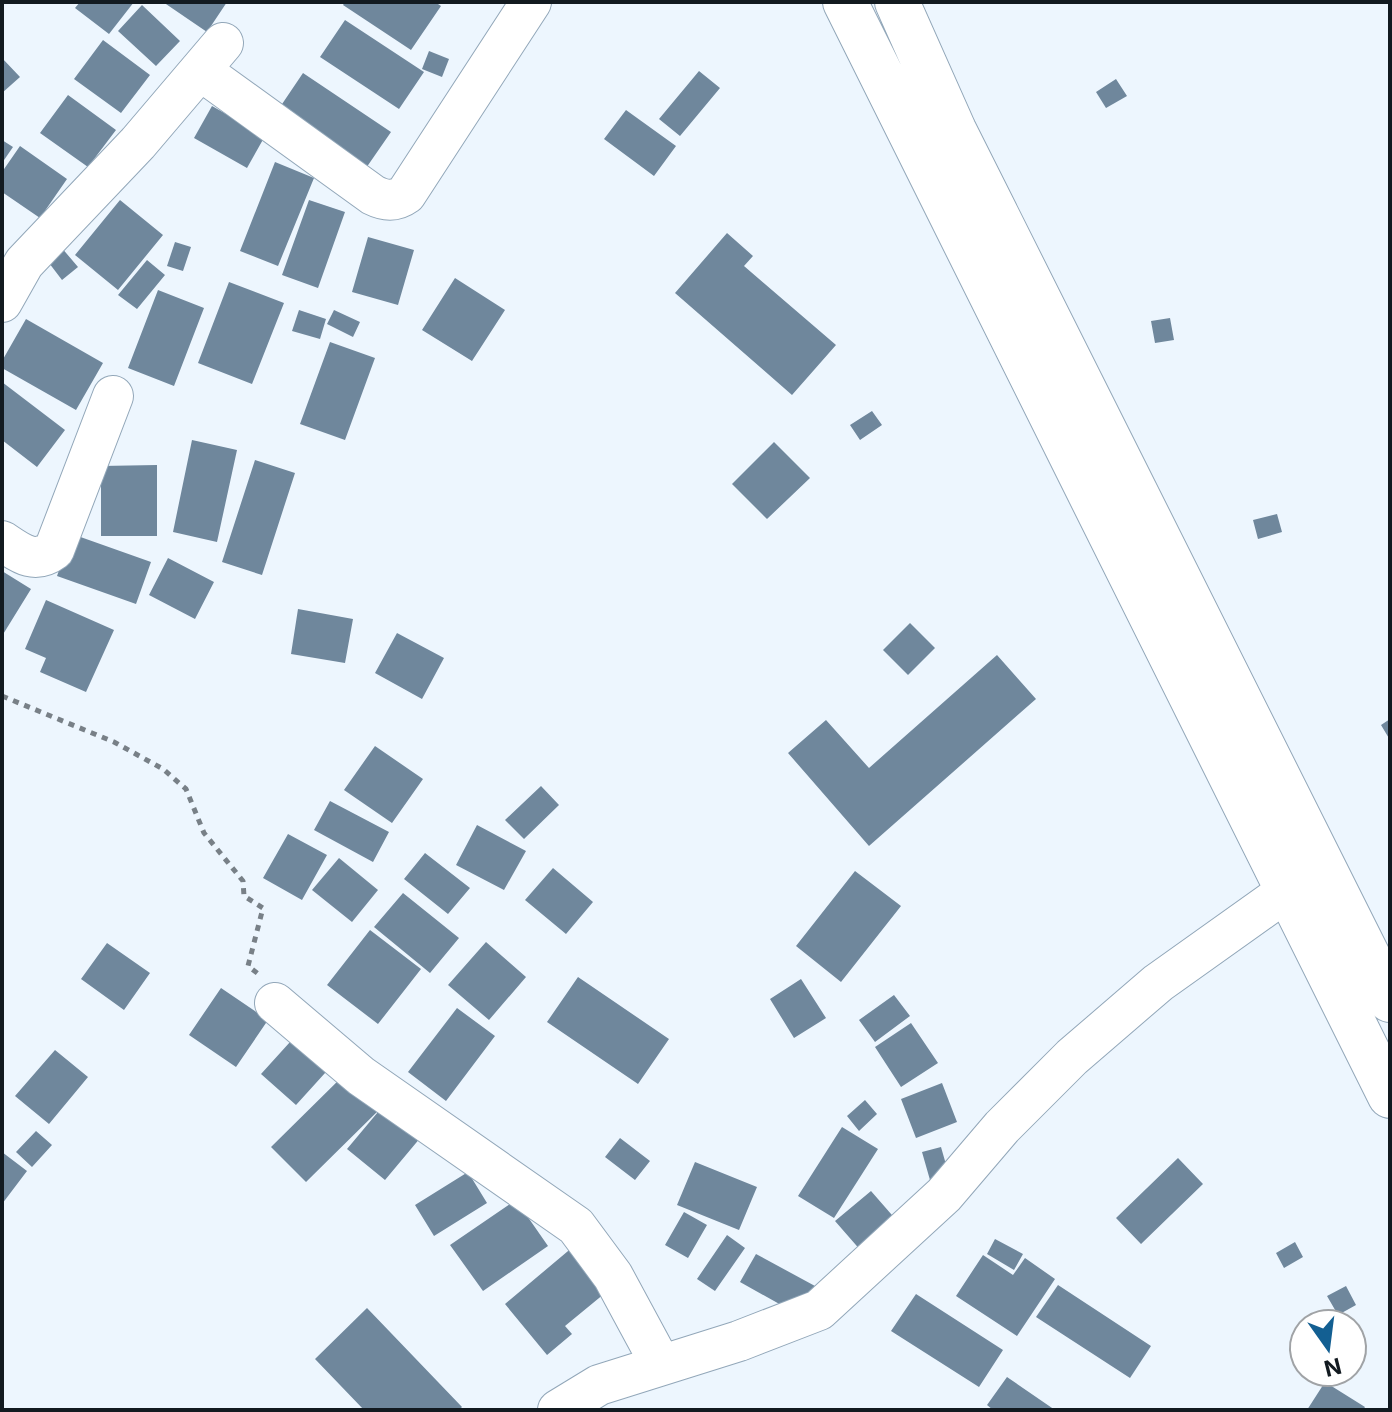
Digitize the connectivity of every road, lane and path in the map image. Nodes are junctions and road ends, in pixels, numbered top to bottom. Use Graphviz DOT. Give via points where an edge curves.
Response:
graph roads {
  1 [pos="531,2"];
  2 [pos="845,2"];
  3 [pos="897,2"];
  4 [pos="13,255"];
  5 [pos="2,302"];
  6 [pos="113,396"];
  7 [pos="2,541"];
  8 [pos="2,696"];
  9 [pos="1287,891"];
  10 [pos="1390,1000"];
  11 [pos="275,1003"];
  12 [pos="1390,1096"];
  13 [pos="660,1363"];
  14 [pos="558,1410"];
  1 -- 4 [label="street" via="399,199 373,195 212,56 128,155"];
  2 -- 9 [label="highway"];
  3 -- 10 [label="highway" via="954,130"];
  4 -- 5 [label="street"];
  6 -- 7 [label="street" via="54,550 32,558"];
  8 -- 11 [label="path" via="114,742 163,769 186,789 204,833 243,881 244,896 263,908 248,966 274,987"];
  9 -- 12 [label="highway"];
  9 -- 13 [label="street" via="1158,983 1072,1057 944,1195 819,1310 739,1341"];
  11 -- 13 [label="street" via="361,1076 576,1226 613,1276"];
  13 -- 14 [label="street" via="599,1385"];
}
